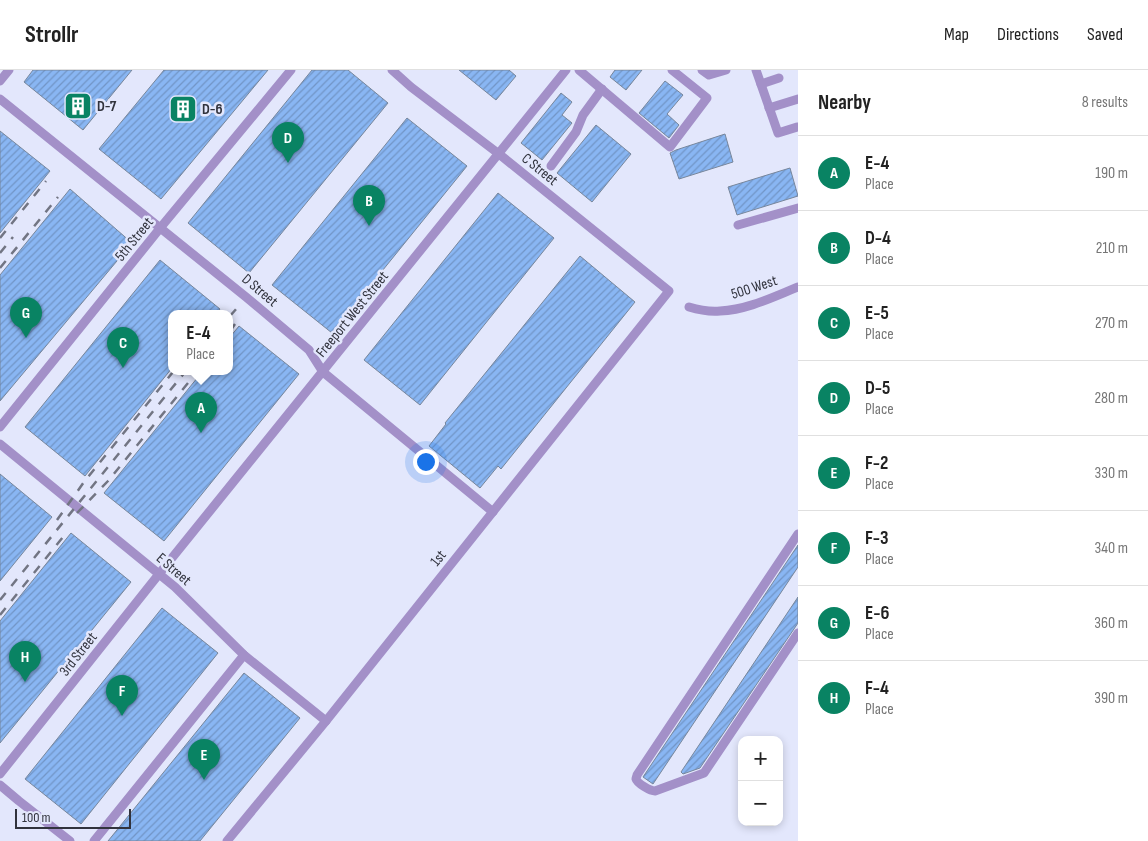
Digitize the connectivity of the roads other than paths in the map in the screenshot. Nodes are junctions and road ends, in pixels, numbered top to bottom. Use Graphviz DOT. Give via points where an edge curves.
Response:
graph roads {
  1 [pos="9,70"];
  2 [pos="291,70"];
  3 [pos="392,70"];
  4 [pos="566,70"];
  5 [pos="578,70"];
  6 [pos="672,70"];
  7 [pos="702,70"];
  8 [pos="726,70"];
  9 [pos="756,70"];
  10 [pos="779,78"];
  11 [pos="0,81"];
  12 [pos="761,84"];
  13 [pos="602,89"];
  14 [pos="0,99"];
  15 [pos="798,99"];
  16 [pos="769,108"];
  17 [pos="796,127"];
  18 [pos="499,154"];
  19 [pos="551,166"];
  20 [pos="798,208"];
  21 [pos="738,225"];
  22 [pos="161,227"];
  23 [pos="798,287"];
  24 [pos="669,291"];
  25 [pos="689,307"];
  26 [pos="323,372"];
  27 [pos="0,428"];
  28 [pos="0,444"];
  29 [pos="493,512"];
  30 [pos="798,534"];
  31 [pos="159,574"];
  32 [pos="798,632"];
  33 [pos="244,655"];
  34 [pos="326,721"];
  35 [pos="0,774"];
  36 [pos="0,784"];
  37 [pos="70,841"];
  38 [pos="94,841"];
  39 [pos="226,841"];
  1 -- 11 [label="street"];
  2 -- 22 [label="street, 5th Street"];
  3 -- 18 [label="street, C Street"];
  4 -- 18 [label="street, Freeport West Street"];
  5 -- 13 [label="street"];
  6 -- 13 [label="street" via="708,98 670,147"];
  7 -- 8 [label="street" via="710,75"];
  9 -- 12 [label="street"];
  10 -- 12 [label="street"];
  12 -- 16 [label="street"];
  13 -- 19 [label="street"];
  14 -- 22 [label="street, D Street"];
  15 -- 16 [label="street"];
  16 -- 17 [label="street" via="778,134"];
  18 -- 24 [label="street, C Street"];
  18 -- 26 [label="street, Freeport West Street"];
  20 -- 21 [label="street"];
  22 -- 26 [label="street, D Street" via="309,350"];
  22 -- 27 [label="street, 5th Street"];
  23 -- 25 [label="street, 500 West" via="748,306 721,311"];
  24 -- 29 [label="street, 1st"];
  26 -- 29 [label="street, D Street"];
  26 -- 31 [label="street, Freeport West Street"];
  28 -- 31 [label="street, E Street"];
  29 -- 34 [label="street, 1st"];
  30 -- 32 [label="street" via="642,767 637,781 654,791 704,773"];
  31 -- 33 [label="street, E Street"];
  31 -- 35 [label="street, 3rd Street"];
  33 -- 34 [label="street, E Street"];
  33 -- 38 [label="street"];
  34 -- 39 [label="street, 1st"];
  36 -- 37 [label="street"];
}
